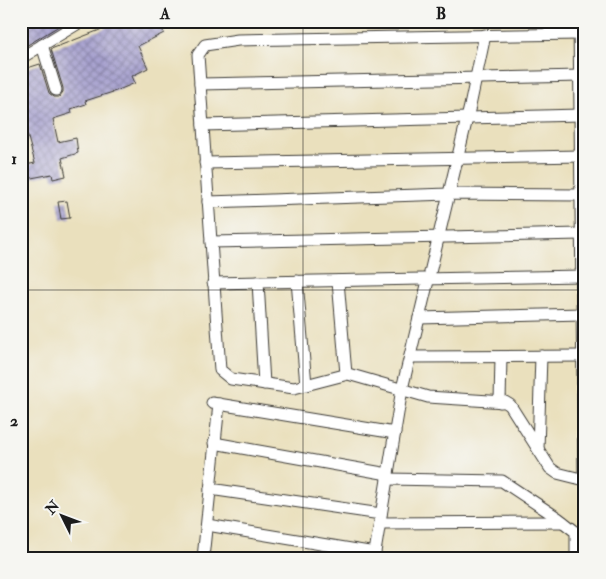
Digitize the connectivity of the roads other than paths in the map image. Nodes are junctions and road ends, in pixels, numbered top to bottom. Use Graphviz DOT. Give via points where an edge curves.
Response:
graph roads {
  1 [pos="82,21"];
  2 [pos="579,21"];
  3 [pos="579,34"];
  4 [pos="485,36"];
  5 [pos="42,45"];
  6 [pos="21,58"];
  7 [pos="580,76"];
  8 [pos="476,78"];
  9 [pos="200,84"];
  10 [pos="56,90"];
  11 [pos="580,115"];
  12 [pos="467,118"];
  13 [pos="203,124"];
  14 [pos="580,156"];
  15 [pos="458,158"];
  16 [pos="205,163"];
  17 [pos="449,194"];
  18 [pos="581,195"];
  19 [pos="208,202"];
  20 [pos="581,234"];
  21 [pos="438,238"];
  22 [pos="211,242"];
  23 [pos="582,276"];
  24 [pos="429,278"];
  25 [pos="338,281"];
  26 [pos="258,282"];
  27 [pos="297,282"];
  28 [pos="214,283"];
  29 [pos="582,314"];
  30 [pos="419,318"];
  31 [pos="541,356"];
  32 [pos="582,356"];
  33 [pos="410,357"];
  34 [pos="501,357"];
  35 [pos="346,374"];
  36 [pos="264,384"];
  37 [pos="306,385"];
  38 [pos="402,389"];
  39 [pos="500,402"];
  40 [pos="395,433"];
  41 [pos="214,443"];
  42 [pos="538,448"];
  43 [pos="388,477"];
  44 [pos="584,480"];
  45 [pos="210,489"];
  46 [pos="381,519"];
  47 [pos="563,522"];
  48 [pos="207,525"];
  49 [pos="374,556"];
  50 [pos="203,558"];
  51 [pos="576,558"];
  1 -- 5 [label="street"];
  2 -- 3 [label="street"];
  3 -- 4 [label="street"];
  3 -- 7 [label="street"];
  4 -- 8 [label="street"];
  4 -- 9 [label="street" via="238,40 205,45 198,55"];
  5 -- 6 [label="street"];
  5 -- 10 [label="street"];
  7 -- 8 [label="street"];
  7 -- 11 [label="street"];
  8 -- 9 [label="street"];
  8 -- 12 [label="street"];
  9 -- 13 [label="street"];
  11 -- 12 [label="street"];
  11 -- 14 [label="street"];
  12 -- 13 [label="street"];
  12 -- 15 [label="street"];
  13 -- 16 [label="street"];
  14 -- 15 [label="street"];
  14 -- 18 [label="street"];
  15 -- 16 [label="street"];
  15 -- 17 [label="street"];
  16 -- 19 [label="street"];
  17 -- 18 [label="street"];
  17 -- 19 [label="street"];
  17 -- 21 [label="street"];
  18 -- 20 [label="street"];
  19 -- 22 [label="street"];
  20 -- 21 [label="street"];
  20 -- 23 [label="street"];
  21 -- 22 [label="street"];
  21 -- 24 [label="street"];
  22 -- 28 [label="street"];
  23 -- 24 [label="street"];
  23 -- 29 [label="street"];
  24 -- 25 [label="street"];
  24 -- 30 [label="street"];
  25 -- 27 [label="street"];
  25 -- 35 [label="street"];
  26 -- 27 [label="street"];
  26 -- 28 [label="street"];
  26 -- 36 [label="street"];
  27 -- 37 [label="street"];
  28 -- 36 [label="street" via="220,370 231,379"];
  29 -- 30 [label="street"];
  29 -- 32 [label="street"];
  30 -- 33 [label="street"];
  31 -- 32 [label="street"];
  31 -- 34 [label="street"];
  31 -- 42 [label="street"];
  32 -- 44 [label="street"];
  33 -- 34 [label="street"];
  33 -- 38 [label="street"];
  34 -- 39 [label="street"];
  35 -- 37 [label="street"];
  35 -- 38 [label="street"];
  36 -- 37 [label="street" via="294,388"];
  38 -- 39 [label="street" via="428,397"];
  38 -- 40 [label="street"];
  39 -- 42 [label="street" via="510,405"];
  40 -- 41 [label="street" via="215,403"];
  40 -- 43 [label="street"];
  41 -- 43 [label="street"];
  41 -- 45 [label="street"];
  42 -- 44 [label="street" via="550,468 557,473"];
  43 -- 46 [label="street"];
  43 -- 47 [label="street" via="502,481"];
  45 -- 46 [label="street"];
  45 -- 48 [label="street"];
  46 -- 47 [label="street"];
  46 -- 49 [label="street"];
  47 -- 51 [label="street" via="576,532"];
  48 -- 49 [label="street"];
  48 -- 50 [label="street"];
}
